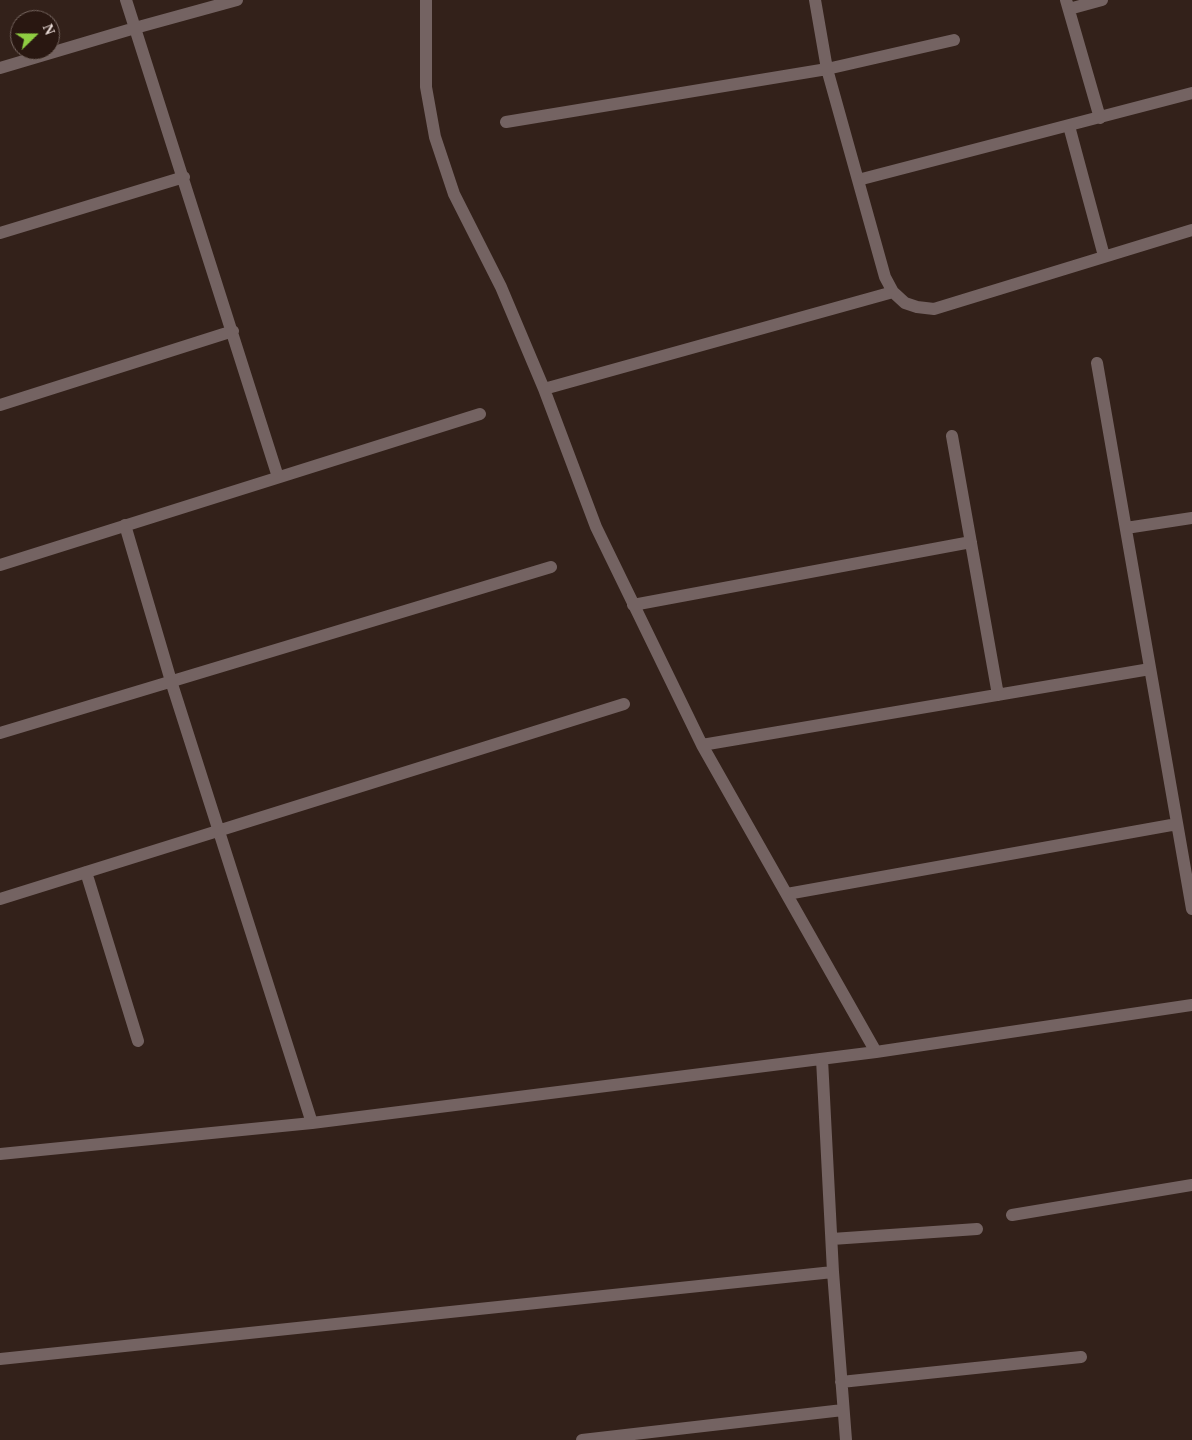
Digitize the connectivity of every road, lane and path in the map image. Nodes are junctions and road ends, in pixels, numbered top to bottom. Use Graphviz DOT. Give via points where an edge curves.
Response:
graph roads {
  1 [pos="126,0"];
  2 [pos="237,0"];
  3 [pos="426,0"];
  4 [pos="816,0"];
  5 [pos="1102,0"];
  6 [pos="1068,5"];
  7 [pos="135,28"];
  8 [pos="954,40"];
  9 [pos="0,68"];
  10 [pos="826,69"];
  11 [pos="1192,93"];
  12 [pos="1100,118"];
  13 [pos="506,122"];
  14 [pos="1069,126"];
  15 [pos="184,177"];
  16 [pos="858,180"];
  17 [pos="1192,230"];
  18 [pos="0,233"];
  19 [pos="1104,256"];
  20 [pos="893,292"];
  21 [pos="233,331"];
  22 [pos="1097,363"];
  23 [pos="544,389"];
  24 [pos="0,405"];
  25 [pos="480,414"];
  26 [pos="952,436"];
  27 [pos="278,477"];
  28 [pos="1192,518"];
  29 [pos="125,525"];
  30 [pos="1126,528"];
  31 [pos="971,542"];
  32 [pos="0,565"];
  33 [pos="551,567"];
  34 [pos="633,606"];
  35 [pos="1150,669"];
  36 [pos="171,681"];
  37 [pos="998,695"];
  38 [pos="624,704"];
  39 [pos="0,733"];
  40 [pos="702,745"];
  41 [pos="1177,824"];
  42 [pos="218,831"];
  43 [pos="86,872"];
  44 [pos="787,894"];
  45 [pos="0,899"];
  46 [pos="1192,909"];
  47 [pos="1192,1005"];
  48 [pos="138,1041"];
  49 [pos="876,1052"];
  50 [pos="822,1059"];
  51 [pos="312,1123"];
  52 [pos="0,1154"];
  53 [pos="1192,1185"];
  54 [pos="1012,1215"];
  55 [pos="977,1229"];
  56 [pos="832,1239"];
  57 [pos="833,1272"];
  58 [pos="1081,1357"];
  59 [pos="0,1359"];
  60 [pos="841,1382"];
  61 [pos="843,1410"];
  62 [pos="582,1440"];
  63 [pos="846,1440"];
  1 -- 7 [label="street"];
  2 -- 7 [label="street"];
  3 -- 23 [label="street" via="426,87 435,137 454,194 501,287"];
  4 -- 10 [label="street"];
  5 -- 6 [label="street"];
  6 -- 12 [label="street"];
  7 -- 9 [label="street"];
  7 -- 15 [label="street"];
  8 -- 10 [label="street"];
  10 -- 13 [label="street"];
  10 -- 16 [label="street"];
  11 -- 12 [label="street"];
  12 -- 14 [label="street"];
  14 -- 16 [label="street"];
  14 -- 19 [label="street"];
  15 -- 18 [label="street"];
  15 -- 21 [label="street"];
  16 -- 20 [label="street" via="885,278"];
  17 -- 19 [label="street"];
  19 -- 20 [label="street" via="934,309 917,308"];
  20 -- 23 [label="street"];
  21 -- 24 [label="street"];
  21 -- 27 [label="street"];
  22 -- 30 [label="street"];
  23 -- 34 [label="street" via="596,527"];
  25 -- 27 [label="street"];
  26 -- 31 [label="street"];
  27 -- 29 [label="street"];
  28 -- 30 [label="street"];
  29 -- 32 [label="street"];
  29 -- 36 [label="street"];
  30 -- 35 [label="street"];
  31 -- 34 [label="street"];
  31 -- 37 [label="street"];
  33 -- 36 [label="street"];
  34 -- 40 [label="street"];
  35 -- 37 [label="street"];
  35 -- 41 [label="street"];
  36 -- 39 [label="street"];
  36 -- 42 [label="street"];
  37 -- 40 [label="street"];
  38 -- 42 [label="street"];
  40 -- 44 [label="street"];
  41 -- 44 [label="street"];
  41 -- 46 [label="street"];
  42 -- 43 [label="street"];
  42 -- 51 [label="street"];
  43 -- 45 [label="street"];
  43 -- 48 [label="street"];
  44 -- 49 [label="street"];
  47 -- 49 [label="street"];
  49 -- 50 [label="street"];
  50 -- 51 [label="street"];
  50 -- 56 [label="street"];
  51 -- 52 [label="street"];
  53 -- 54 [label="street"];
  55 -- 56 [label="street"];
  56 -- 57 [label="street"];
  57 -- 59 [label="street"];
  57 -- 60 [label="street"];
  58 -- 60 [label="street"];
  60 -- 61 [label="street"];
  61 -- 62 [label="street"];
  61 -- 63 [label="street"];
}
